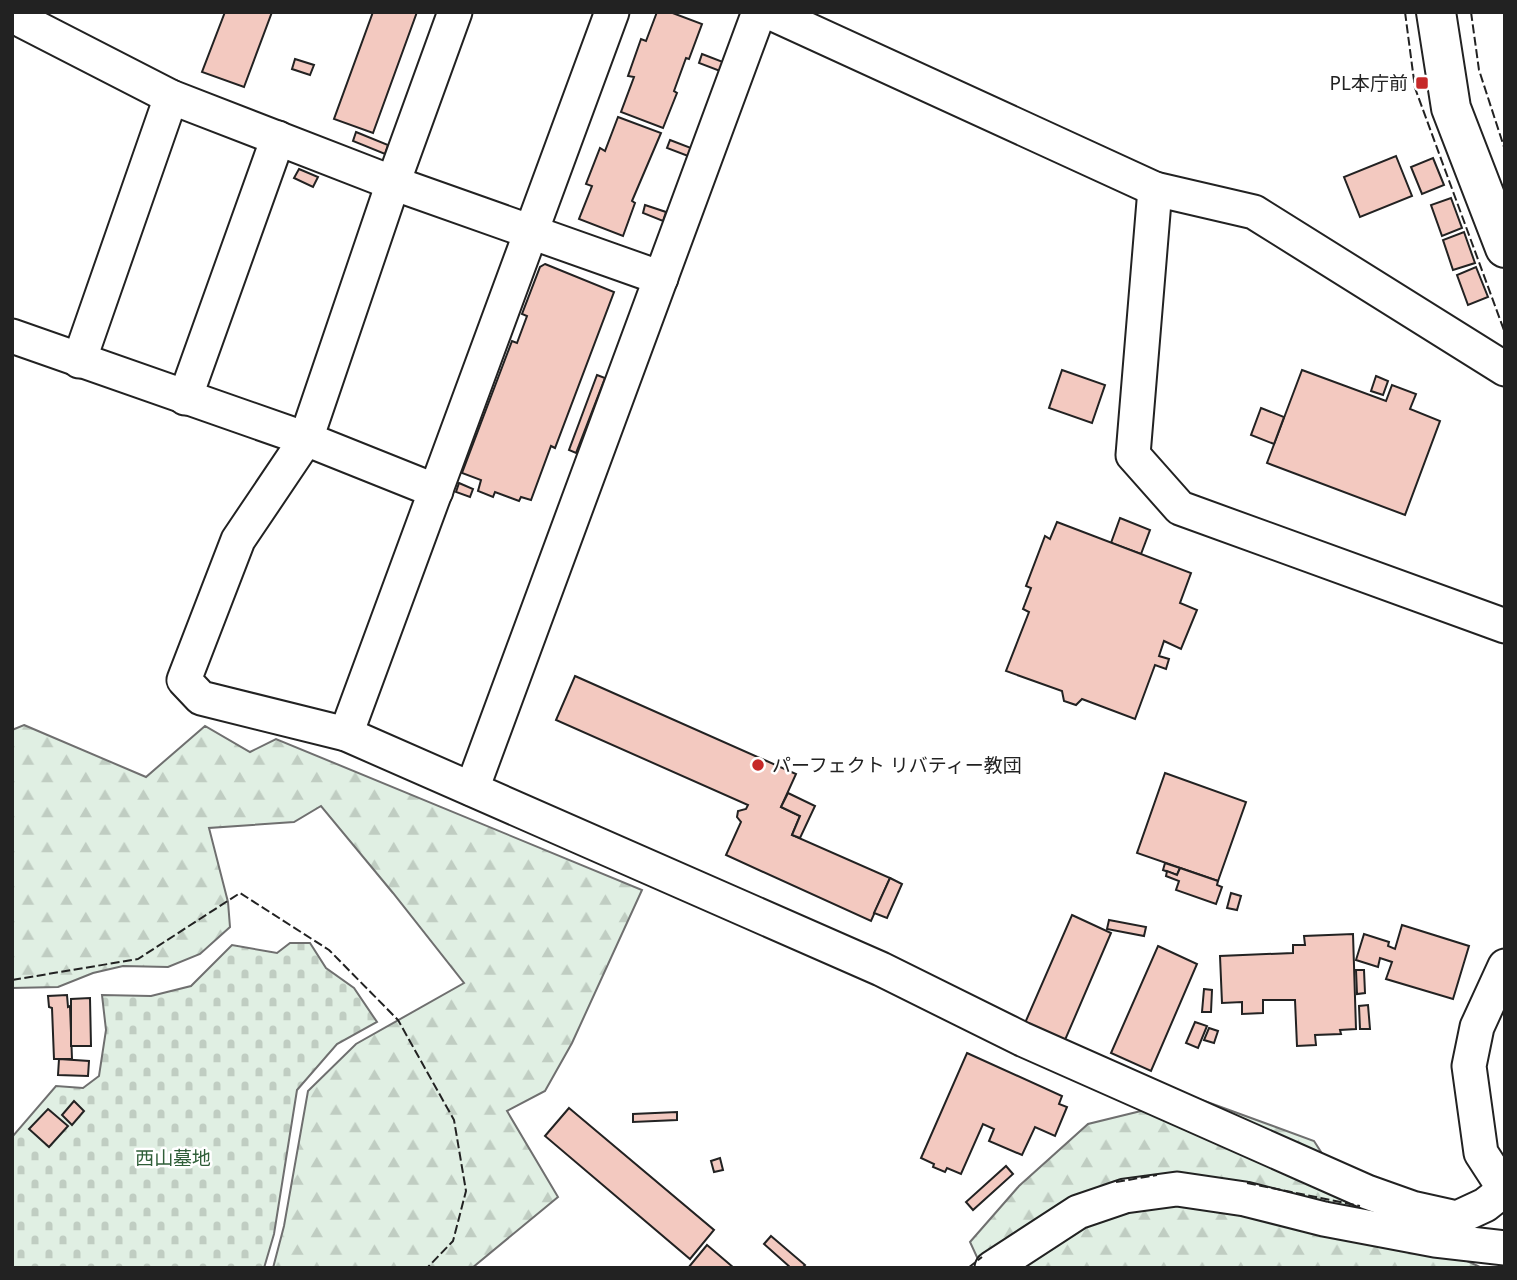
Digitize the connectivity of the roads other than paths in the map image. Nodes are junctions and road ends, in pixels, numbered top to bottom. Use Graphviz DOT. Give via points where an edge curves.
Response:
graph roads {
  1 [pos="455,12"];
  2 [pos="612,12"];
  3 [pos="759,12"];
  4 [pos="769,12"];
  5 [pos="1436,12"];
  6 [pos="23,21"];
  7 [pos="171,97"];
  8 [pos="278,138"];
  9 [pos="393,183"];
  10 [pos="1155,189"];
  11 [pos="531,233"];
  12 [pos="1505,248"];
  13 [pos="661,278"];
  14 [pos="12,336"];
  15 [pos="79,361"];
  16 [pos="1505,369"];
  17 [pos="185,398"];
  18 [pos="306,439"];
  19 [pos="436,491"];
  20 [pos="1505,626"];
  21 [pos="346,734"];
  22 [pos="472,789"];
  23 [pos="1505,966"];
  24 [pos="1505,1190"];
  25 [pos="1505,1248"];
  26 [pos="992,1268"];
  1 -- 9 [label="street"];
  2 -- 11 [label="street"];
  3 -- 13 [label="street"];
  4 -- 10 [label="street"];
  5 -- 12 [label="main road" via="1451,108"];
  6 -- 7 [label="street"];
  7 -- 8 [label="street"];
  7 -- 15 [label="street"];
  8 -- 9 [label="street"];
  8 -- 17 [label="street"];
  9 -- 11 [label="street"];
  9 -- 18 [label="street"];
  10 -- 16 [label="street" via="1254,212"];
  10 -- 20 [label="street" via="1133,455 1180,508"];
  11 -- 13 [label="street"];
  11 -- 19 [label="street"];
  13 -- 22 [label="street"];
  14 -- 15 [label="street"];
  15 -- 17 [label="street"];
  17 -- 18 [label="street"];
  18 -- 19 [label="street"];
  18 -- 21 [label="street" via="238,540 184,680 201,698"];
  19 -- 21 [label="street"];
  21 -- 22 [label="street"];
  22 -- 24 [label="street" via="881,969 1022,1039 1367,1192 1457,1218"];
  23 -- 24 [label="street" via="1477,1027 1468,1066 1482,1153"];
  25 -- 26 [label="street" via="1435,1240 1177,1189 1125,1196 1078,1212"];
}
